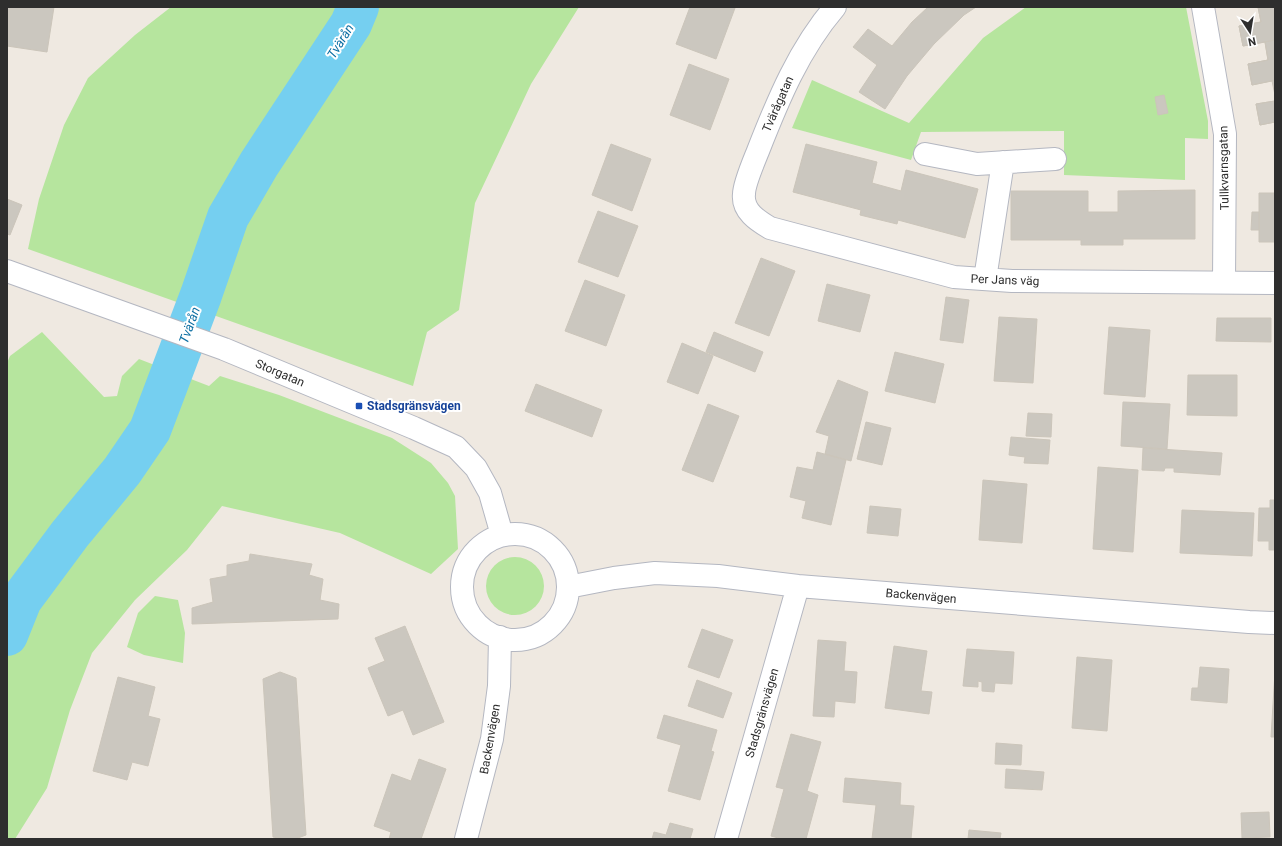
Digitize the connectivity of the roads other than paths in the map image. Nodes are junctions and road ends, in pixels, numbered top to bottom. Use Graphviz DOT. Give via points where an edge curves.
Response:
graph roads {
  1 [pos="835,7"];
  2 [pos="1202,7"];
  3 [pos="925,154"];
  4 [pos="1055,159"];
  5 [pos="1003,162"];
  6 [pos="748,211"];
  7 [pos="7,271"];
  8 [pos="985,280"];
  9 [pos="1224,282"];
  10 [pos="1275,282"];
  11 [pos="502,535"];
  12 [pos="798,586"];
  13 [pos="568,587"];
  14 [pos="1275,623"];
  15 [pos="500,637"];
  16 [pos="466,839"];
  17 [pos="726,839"];
  1 -- 6 [label="street, Tvärågatan" via="793,69 774,112 752,166 744,194"];
  2 -- 9 [label="street, Tullkvarnsgatan" via="1225,134"];
  3 -- 5 [label="street" via="977,164"];
  4 -- 5 [label="street"];
  5 -- 8 [label="street"];
  6 -- 8 [label="street, Per Jans väg" via="756,220 770,228 954,277"];
  7 -- 11 [label="street, Storgatan" via="224,350 456,447 476,468 490,493"];
  8 -- 9 [label="street, Per Jans väg"];
  9 -- 10 [label="street, Per Jans väg"];
  11 -- 13 [label="street" via="515,533 541,541 549,547 566,570"];
  11 -- 15 [label="street" via="488,539 476,550 467,562 461,586 463,599 474,621"];
  12 -- 13 [label="street, Backenvägen" via="718,576 655,573"];
  12 -- 14 [label="street, Backenvägen"];
  12 -- 17 [label="street, Stadsgränsvägen"];
  13 -- 15 [label="street" via="559,617 548,628 534,636 516,640"];
  15 -- 16 [label="street, Backenvägen" via="499,686 492,739"];
}
